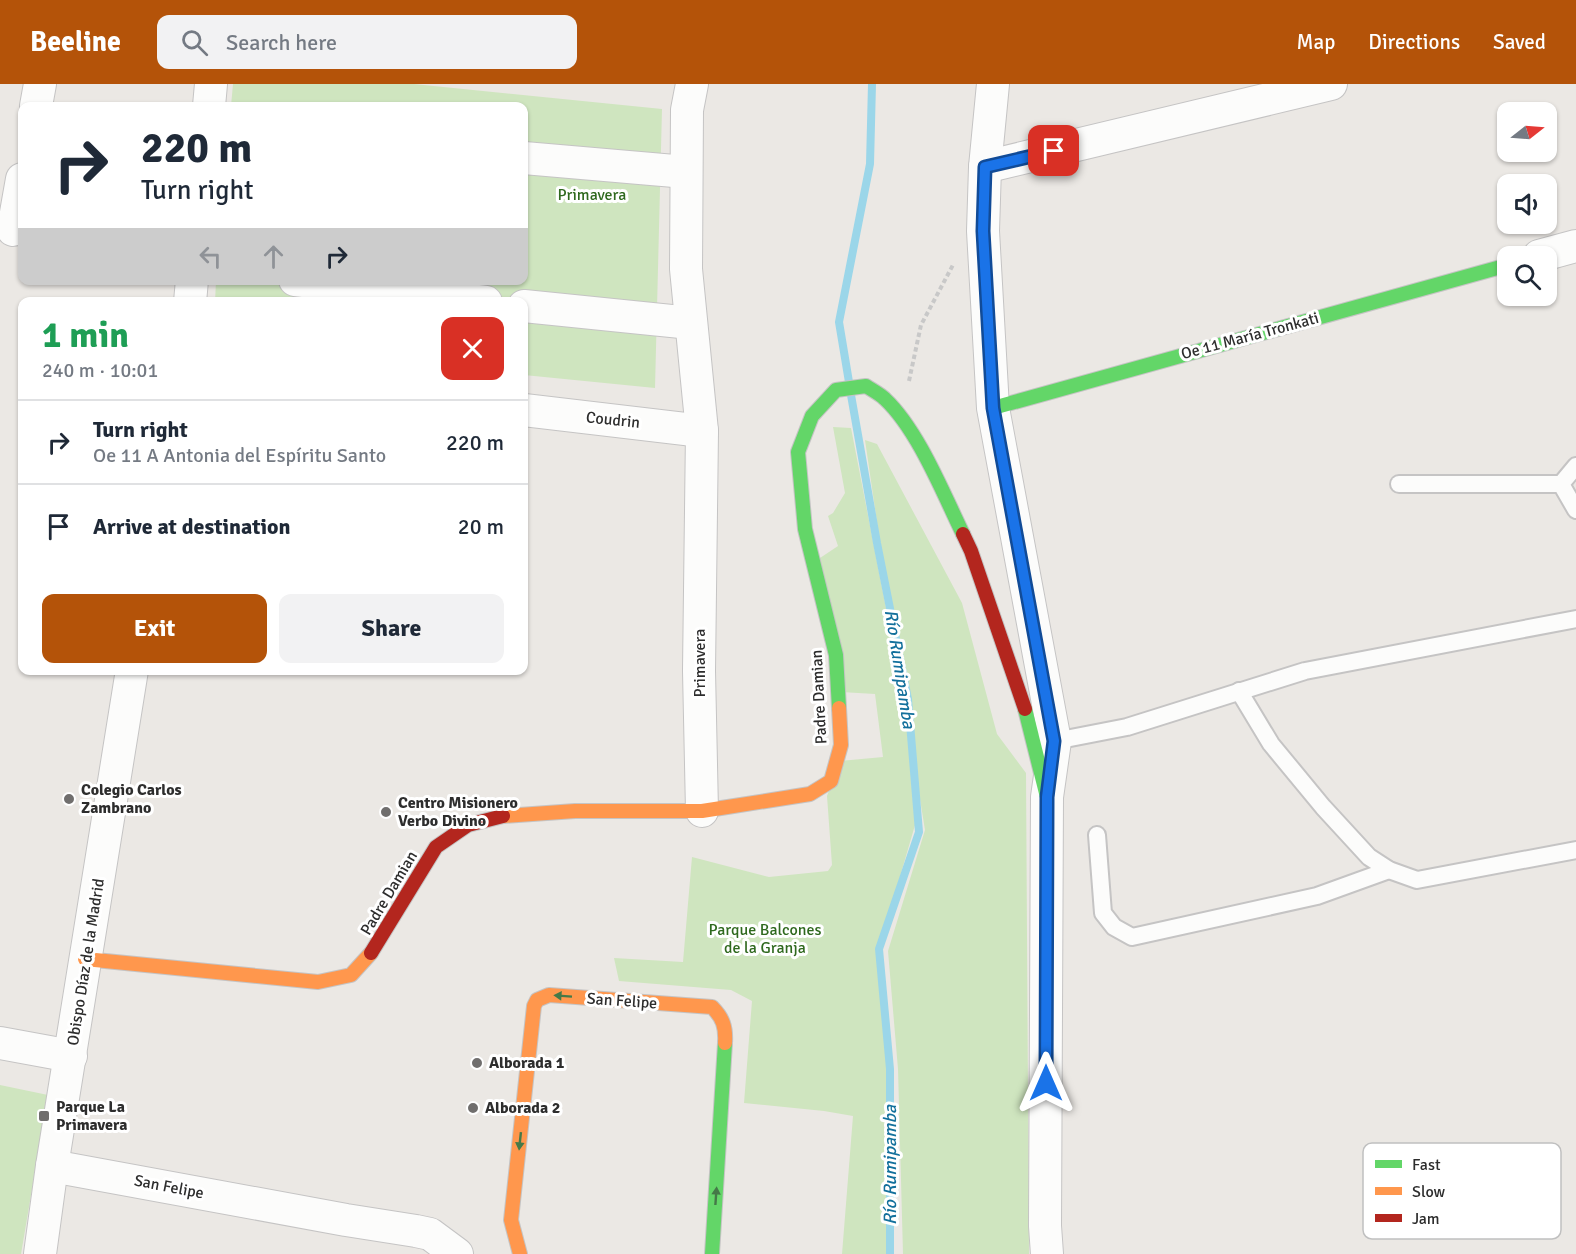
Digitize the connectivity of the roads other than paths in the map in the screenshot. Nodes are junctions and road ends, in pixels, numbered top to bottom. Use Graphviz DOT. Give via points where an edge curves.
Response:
graph roads {
  1 [pos="40,84"];
  2 [pos="211,84"];
  3 [pos="692,84"];
  4 [pos="993,84"];
  5 [pos="1331,84"];
  6 [pos="37,102"];
  7 [pos="209,102"];
  8 [pos="528,158"];
  9 [pos="985,167"];
  10 [pos="686,172"];
  11 [pos="18,201"];
  12 [pos="12,233"];
  13 [pos="1576,246"];
  14 [pos="1557,251"];
  15 [pos="1497,268"];
  16 [pos="338,285"];
  17 [pos="443,297"];
  18 [pos="528,306"];
  19 [pos="691,323"];
  20 [pos="993,408"];
  21 [pos="528,410"];
  22 [pos="702,430"];
  23 [pos="1576,466"];
  24 [pos="1399,484"];
  25 [pos="1561,484"];
  26 [pos="1576,510"];
  27 [pos="1576,619"];
  28 [pos="131,675"];
  29 [pos="1239,691"];
  30 [pos="1054,741"];
  31 [pos="1047,797"];
  32 [pos="702,811"];
  33 [pos="1097,835"];
  34 [pos="1576,850"];
  35 [pos="1389,870"];
  36 [pos="85,958"];
  37 [pos="0,1043"];
  38 [pos="71,1056"];
  39 [pos="52,1166"];
  40 [pos="40,1254"];
  41 [pos="458,1254"];
  42 [pos="520,1254"];
  43 [pos="712,1254"];
  44 [pos="1047,1254"];
  1 -- 6 [label="street"];
  2 -- 7 [label="street"];
  3 -- 10 [label="street, Primavera" via="687,110"];
  4 -- 9 [label="street"];
  5 -- 9 [label="street"];
  8 -- 10 [label="street"];
  9 -- 20 [label="street" via="983,231"];
  10 -- 19 [label="street, Primavera" via="686,269"];
  11 -- 12 [label="street"];
  13 -- 14 [label="street"];
  15 -- 20 [label="street, Oe 11 María Tronkati"];
  16 -- 17 [label="street"];
  18 -- 19 [label="street"];
  19 -- 22 [label="street, Primavera"];
  20 -- 30 [label="street"];
  21 -- 22 [label="street, Coudrin"];
  22 -- 32 [label="street, Primavera"];
  23 -- 25 [label="lane"];
  24 -- 25 [label="lane"];
  25 -- 26 [label="lane"];
  27 -- 29 [label="lane" via="1305,671"];
  28 -- 36 [label="street, Obispo Díaz de la Madrid"];
  29 -- 30 [label="lane" via="1127,727"];
  29 -- 35 [label="lane" via="1271,744 1323,807 1369,857"];
  30 -- 31 [label="street"];
  31 -- 32 [label="street, Padre Damian" via="1016,680 971,551 927,459 897,412 866,386 837,390 812,416 798,452 804,529 836,655 841,745 831,781 810,794"];
  31 -- 44 [label="street"];
  32 -- 36 [label="street, Padre Damian" via="574,811 501,816 468,825 436,847 374,950 351,975 318,982"];
  33 -- 35 [label="lane" via="1103,913 1114,927 1132,937 1317,896"];
  34 -- 35 [label="lane" via="1417,880"];
  36 -- 38 [label="street, Obispo Díaz de la Madrid"];
  37 -- 38 [label="street"];
  38 -- 39 [label="street, Obispo Díaz de la Madrid"];
  39 -- 40 [label="street, Obispo Díaz de la Madrid"];
  39 -- 41 [label="street, San Felipe" via="430,1234"];
  43 -- 42 [label="street, San Felipe, one-way" via="726,1032 722,1017 712,1007 549,995 537,1000 534,1006 511,1220"];
}
